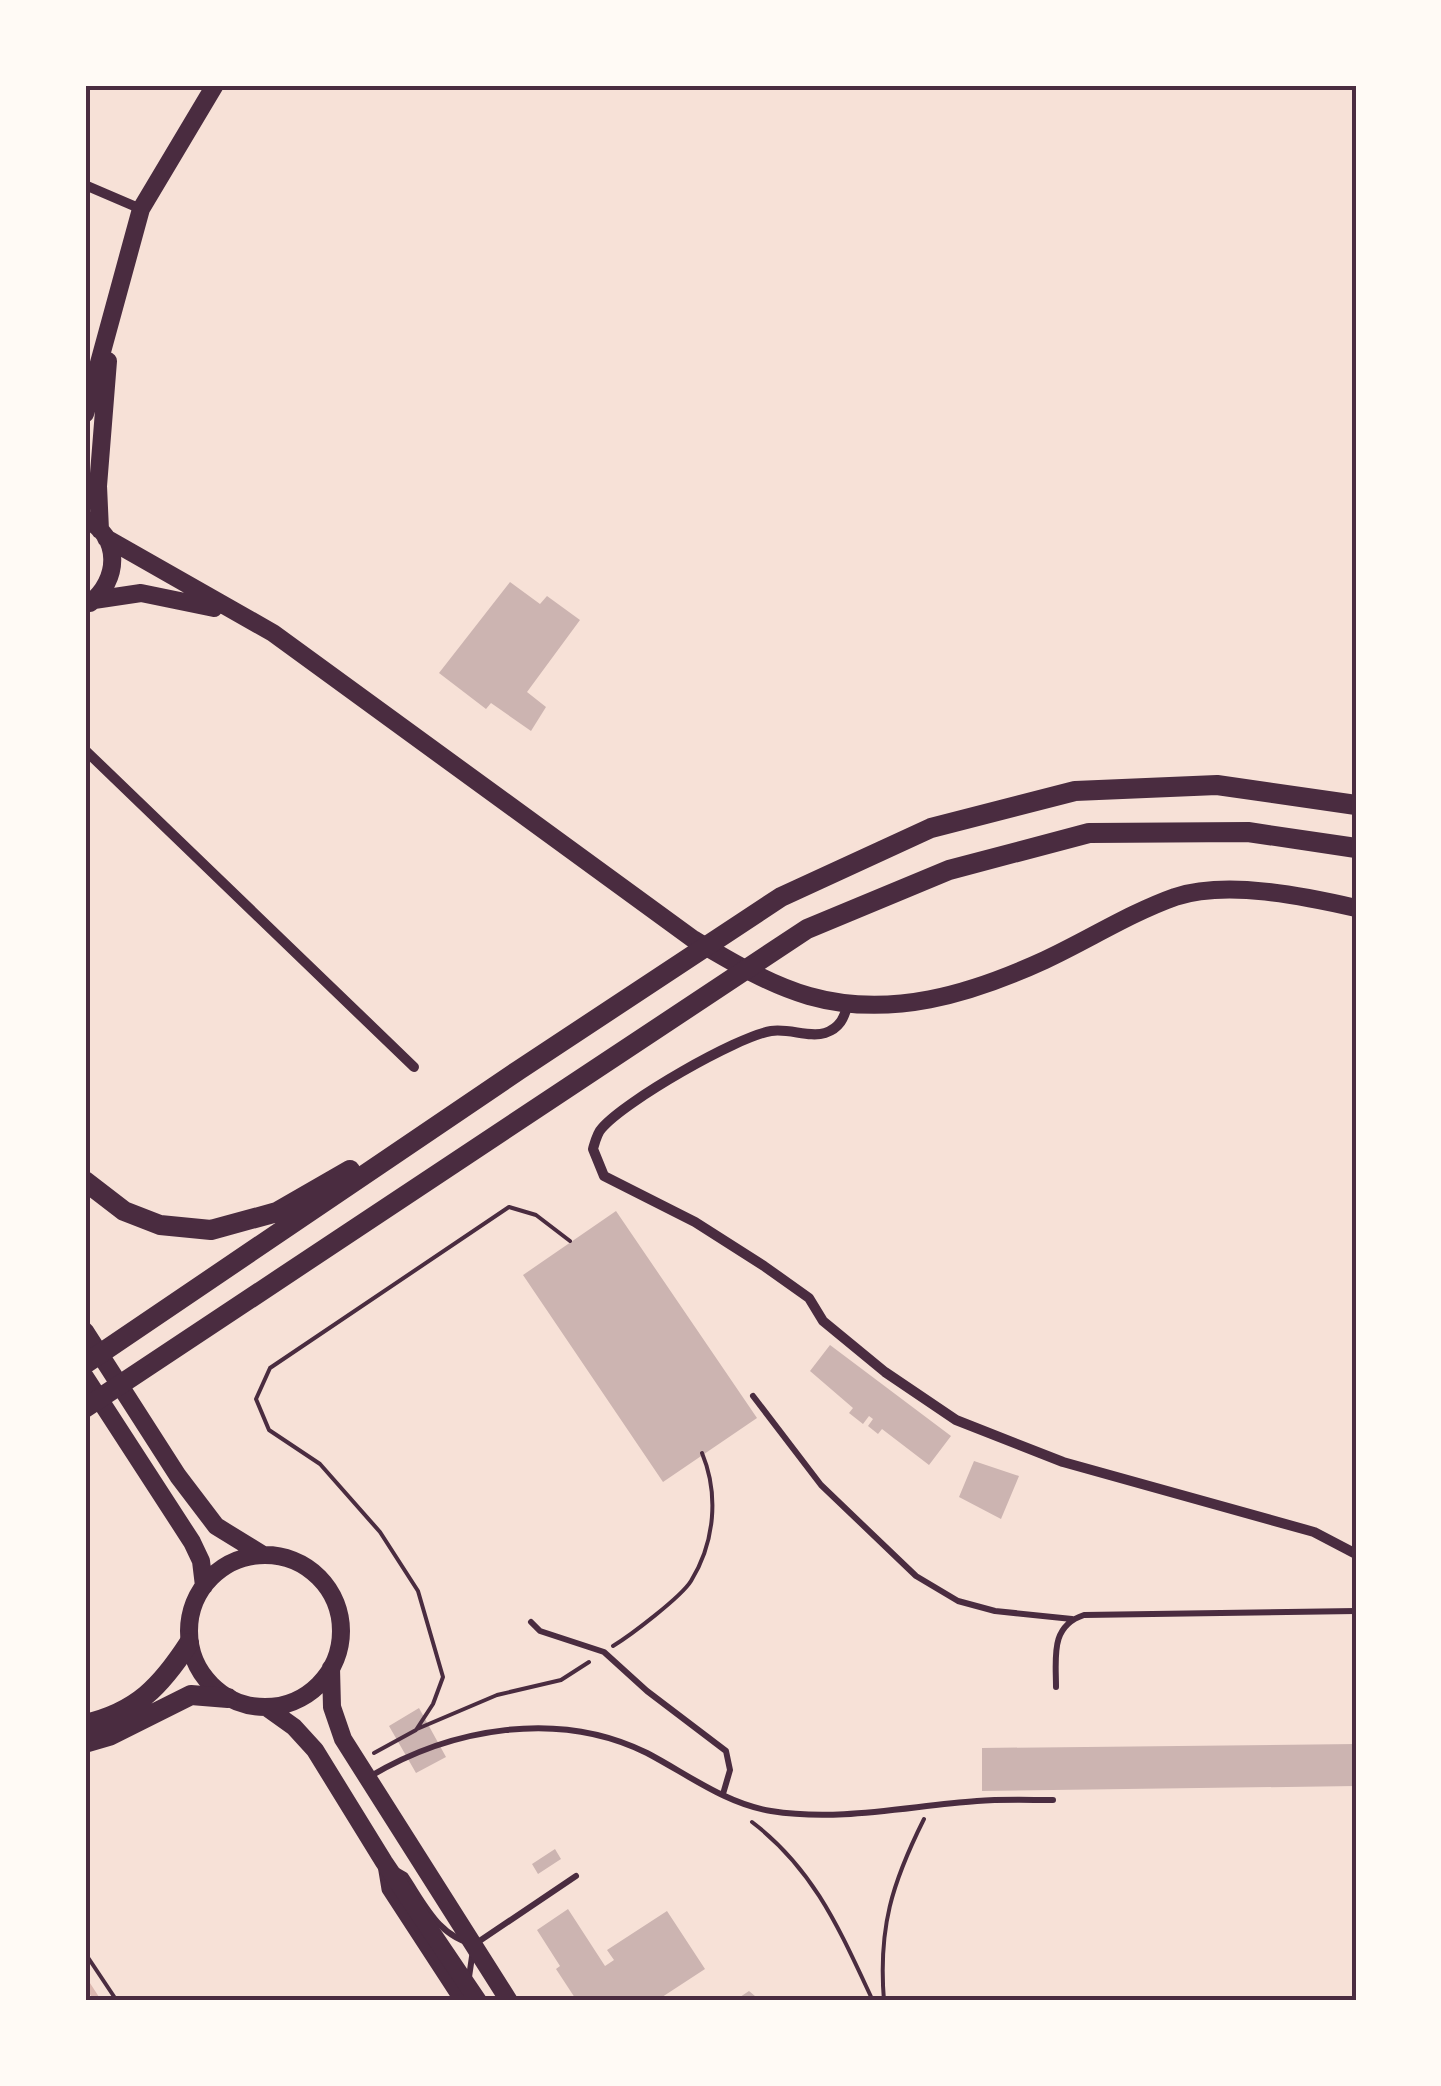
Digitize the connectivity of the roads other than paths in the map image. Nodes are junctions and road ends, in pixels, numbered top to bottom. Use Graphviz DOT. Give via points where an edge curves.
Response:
graph roads {
  1 [pos="215,85"];
  2 [pos="85,185"];
  3 [pos="141,209"];
  4 [pos="119,294"];
  5 [pos="92,363"];
  6 [pos="85,414"];
  7 [pos="97,529"];
  8 [pos="90,602"];
  9 [pos="243,616"];
  10 [pos="85,750"];
  11 [pos="1356,805"];
  12 [pos="1356,848"];
  13 [pos="1356,908"];
  14 [pos="848,1004"];
  15 [pos="414,1067"];
  16 [pos="518,1070"];
  17 [pos="85,1181"];
  18 [pos="85,1331"];
  19 [pos="85,1364"];
  20 [pos="85,1377"];
  21 [pos="754,1396"];
  22 [pos="85,1408"];
  23 [pos="1356,1554"];
  24 [pos="263,1555"];
  25 [pos="204,1586"];
  26 [pos="1356,1611"];
  27 [pos="1072,1619"];
  28 [pos="531,1622"];
  29 [pos="190,1643"];
  30 [pos="331,1668"];
  31 [pos="1056,1687"];
  32 [pos="228,1698"];
  33 [pos="266,1707"];
  34 [pos="85,1724"];
  35 [pos="85,1743"];
  36 [pos="368,1777"];
  37 [pos="723,1794"];
  38 [pos="1053,1800"];
  39 [pos="384,1862"];
  40 [pos="576,1876"];
  41 [pos="475,1944"];
  42 [pos="470,1996"];
  43 [pos="509,2001"];
  1 -- 3 [label="main road"];
  2 -- 3 [label="street"];
  3 -- 4 [label="main road"];
  4 -- 5 [label="main road"];
  4 -- 7 [label="main road" via="107,367"];
  5 -- 6 [label="main road"];
  7 -- 8 [label="main road" via="113,562 111,577"];
  7 -- 9 [label="main road"];
  8 -- 9 [label="main road" via="141,592"];
  9 -- 14 [label="main road" via="693,939 782,986"];
  10 -- 15 [label="street"];
  11 -- 16 [label="highway" via="1216,785 1075,791 931,828 781,897"];
  12 -- 22 [label="highway" via="1248,832 1089,832 949,870 807,929"];
  13 -- 14 [label="main road" via="1242,889 1178,896 948,998"];
  14 -- 23 [label="street" via="833,1030 774,1030 742,1040 619,1113 599,1130 593,1149 604,1176 764,1266 809,1298 823,1321 885,1372 956,1420 1063,1462 1314,1532"];
  16 -- 17 [label="highway" via="484,1082 277,1212 211,1230 160,1224 124,1210"];
  16 -- 19 [label="highway"];
  18 -- 24 [label="main road" via="216,1526"];
  20 -- 25 [label="main road" via="192,1542"];
  21 -- 27 [label="lane" via="821,1485 916,1576 958,1601"];
  24 -- 25 [label="main road" via="230,1564"];
  24 -- 30 [label="main road" via="298,1562 325,1584 340,1617"];
  25 -- 29 [label="main road" via="192,1607"];
  26 -- 27 [label="lane" via="1096,1613"];
  27 -- 31 [label="lane" via="1055,1640"];
  28 -- 37 [label="lane" via="604,1652 726,1751 730,1770"];
  29 -- 32 [label="main road" via="206,1680"];
  29 -- 34 [label="highway" via="141,1702"];
  30 -- 33 [label="main road" via="309,1693"];
  30 -- 36 [label="main road" via="332,1706 343,1739"];
  32 -- 33 [label="main road"];
  32 -- 35 [label="highway" via="191,1695"];
  33 -- 39 [label="main road" via="316,1750"];
  36 -- 37 [label="lane" via="458,1740 546,1728 599,1734"];
  36 -- 41 [label="main road"];
  37 -- 38 [label="lane" via="766,1810 824,1817 980,1800"];
  39 -- 41 [label="lane" via="404,1875 456,1941"];
  39 -- 42 [label="main road"];
  40 -- 41 [label="lane"];
  41 -- 42 [label="lane" via="468,1961"];
  41 -- 43 [label="main road"];
}
